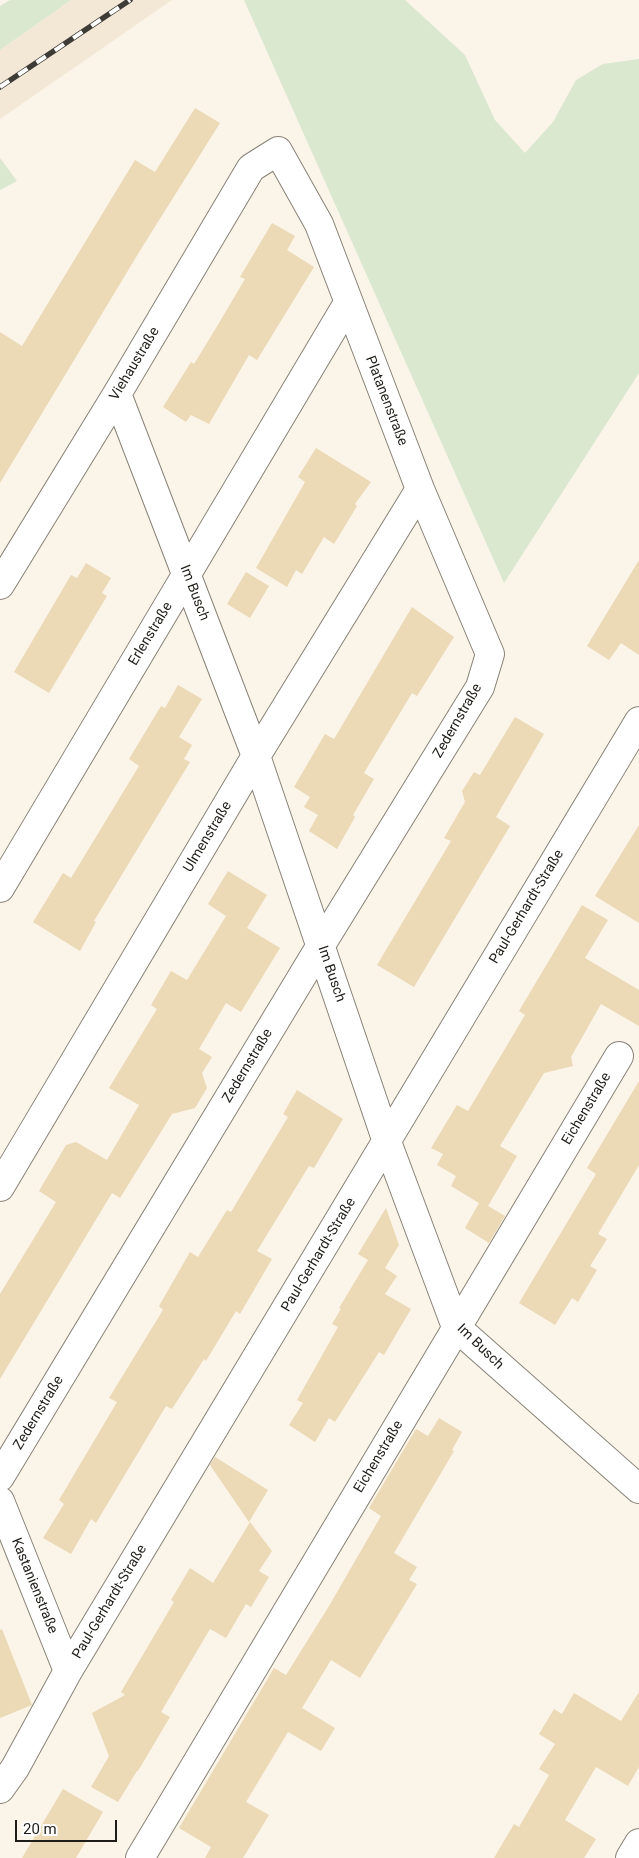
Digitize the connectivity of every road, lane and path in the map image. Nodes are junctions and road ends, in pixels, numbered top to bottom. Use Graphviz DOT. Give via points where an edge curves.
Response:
graph roads {
  1 [pos="278,151"];
  2 [pos="348,303"];
  3 [pos="117,394"];
  4 [pos="420,489"];
  5 [pos="186,574"];
  6 [pos="0,585"];
  7 [pos="490,654"];
  8 [pos="639,721"];
  9 [pos="256,756"];
  10 [pos="0,888"];
  11 [pos="321,945"];
  12 [pos="619,1056"];
  13 [pos="387,1142"];
  14 [pos="0,1188"];
  15 [pos="456,1327"];
  16 [pos="0,1477"];
  17 [pos="639,1489"];
  18 [pos="0,1501"];
  19 [pos="68,1671"];
  20 [pos="0,1789"];
  21 [pos="639,1843"];
  22 [pos="140,1858"];
  23 [pos="630,1858"];
  1 -- 2 [label="street, Platanenstraße" via="319,224"];
  1 -- 3 [label="street, Viehaustraße" via="252,168"];
  2 -- 4 [label="street, Platanenstraße"];
  2 -- 5 [label="street, Erlenstraße"];
  3 -- 5 [label="street, Im Busch"];
  3 -- 6 [label="street, Viehaustraße"];
  4 -- 7 [label="street, Platanenstraße"];
  4 -- 9 [label="street, Ulmenstraße"];
  5 -- 9 [label="street, Im Busch"];
  5 -- 10 [label="street, Erlenstraße"];
  7 -- 11 [label="street, Zedernstraße" via="480,687"];
  8 -- 13 [label="street, Paul-Gerhardt-Straße"];
  9 -- 11 [label="street, Im Busch"];
  9 -- 14 [label="street, Ulmenstraße"];
  11 -- 13 [label="street, Im Busch"];
  11 -- 16 [label="street, Zedernstraße"];
  12 -- 15 [label="street, Eichenstraße"];
  13 -- 15 [label="street, Im Busch"];
  13 -- 19 [label="street, Paul-Gerhardt-Straße"];
  15 -- 17 [label="street, Im Busch"];
  15 -- 22 [label="street, Eichenstraße"];
  18 -- 19 [label="street, Kastanienstraße"];
  19 -- 20 [label="street, Paul-Gerhardt-Straße" via="15,1768"];
  21 -- 23 [label="street"];
}
